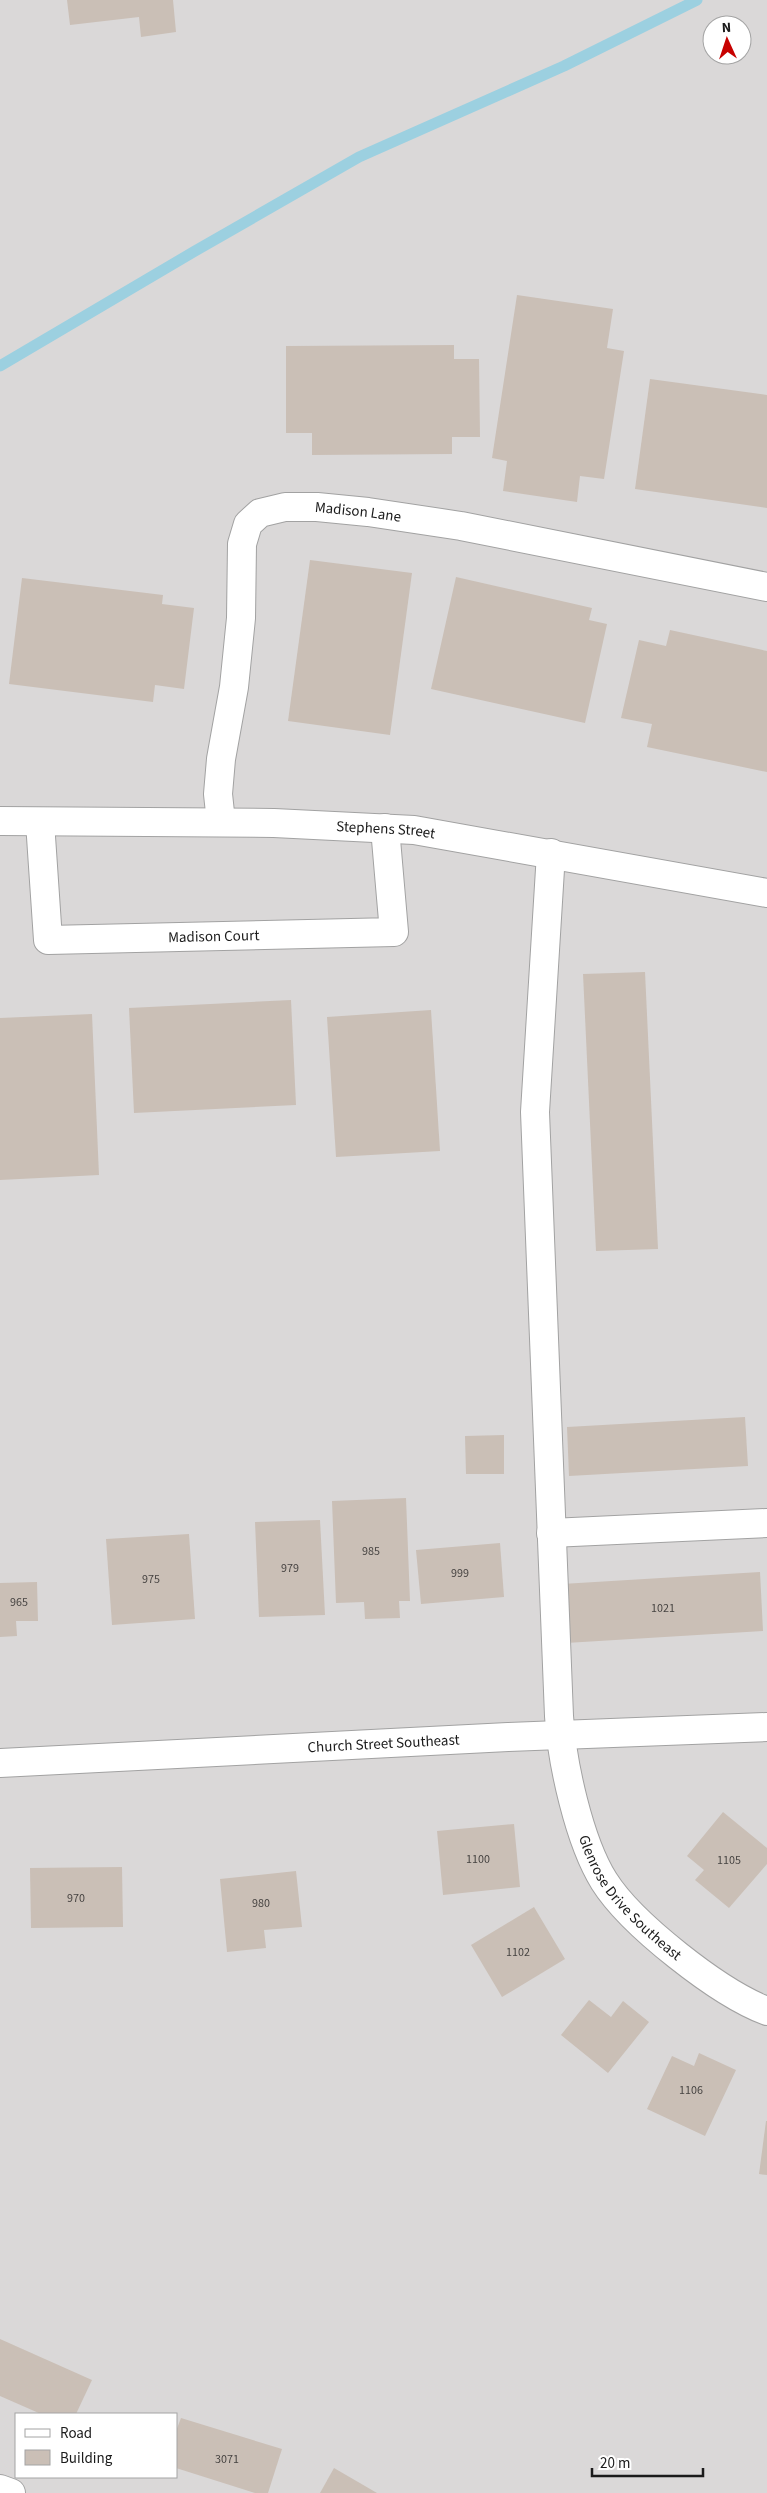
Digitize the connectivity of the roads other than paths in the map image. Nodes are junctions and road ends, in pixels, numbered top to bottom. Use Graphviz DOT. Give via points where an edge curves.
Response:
graph roads {
  1 [pos="767,587"];
  2 [pos="0,821"];
  3 [pos="40,822"];
  4 [pos="221,822"];
  5 [pos="385,828"];
  6 [pos="551,853"];
  7 [pos="767,893"];
  8 [pos="767,1523"];
  9 [pos="551,1533"];
  10 [pos="767,1727"];
  11 [pos="560,1735"];
  12 [pos="0,1763"];
  13 [pos="767,2011"];
  14 [pos="0,2489"];
  15 [pos="11,2493"];
  1 -- 4 [label="street, Madison Lane" via="461,526 368,512 285,507 260,513 248,524 242,544 234,687 221,758"];
  2 -- 3 [label="street, Stephens Street"];
  3 -- 4 [label="street, Stephens Street"];
  3 -- 5 [label="street, Madison Court" via="48,940 394,932"];
  4 -- 5 [label="street, Stephens Street"];
  5 -- 6 [label="street, Stephens Street"];
  6 -- 7 [label="street, Stephens Street"];
  6 -- 9 [label="street, Glenrose Drive Southeast" via="535,1112"];
  8 -- 9 [label="street"];
  9 -- 11 [label="street, Glenrose Drive Southeast"];
  10 -- 11 [label="street, Church Street Southeast"];
  11 -- 12 [label="street, Church Street Southeast"];
  11 -- 13 [label="street, Glenrose Drive Southeast" via="583,1829 604,1881 633,1915 694,1968"];
  14 -- 15 [label="street"];
}
